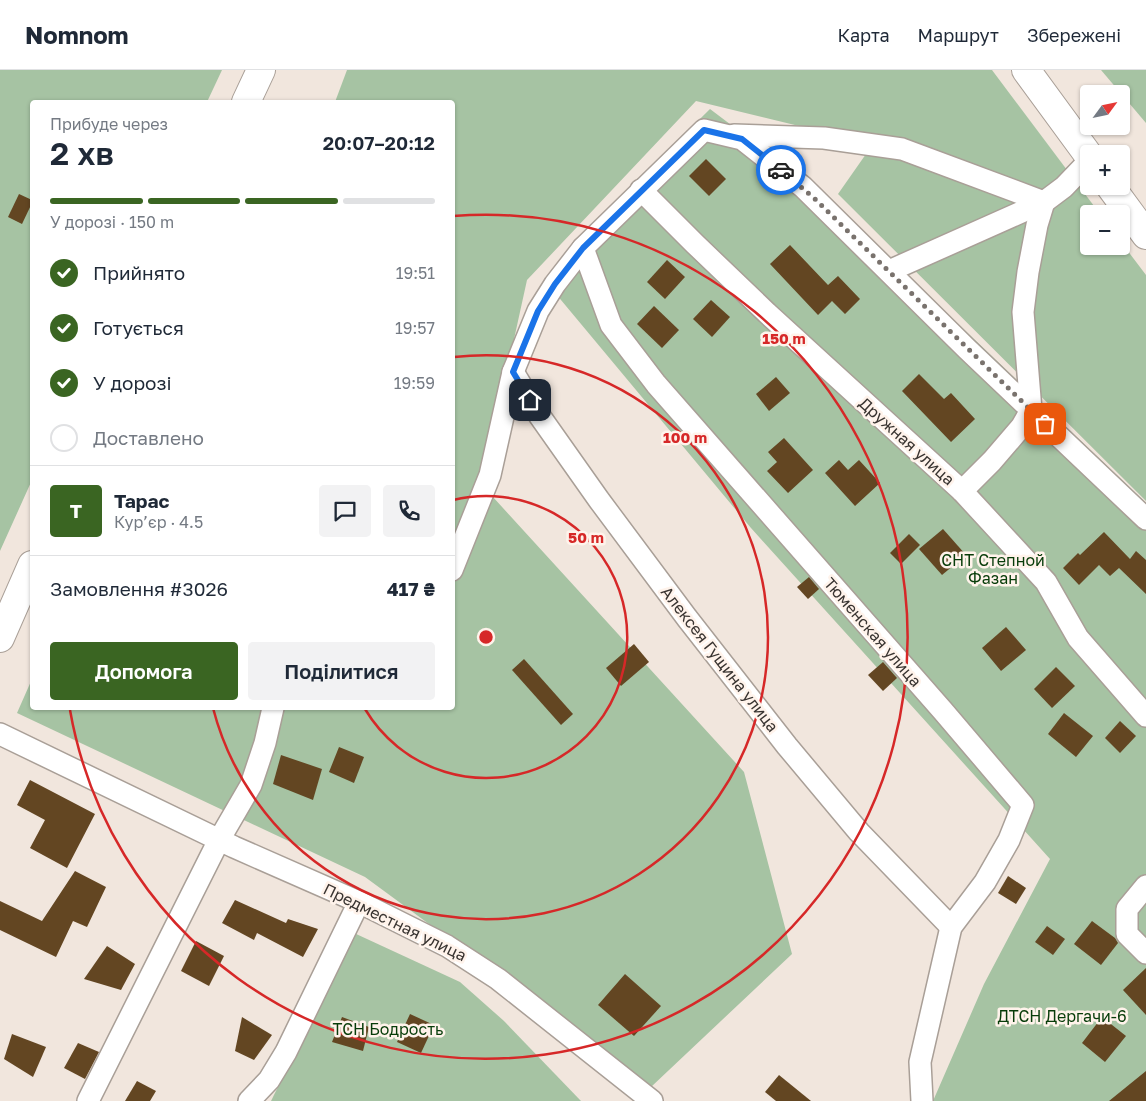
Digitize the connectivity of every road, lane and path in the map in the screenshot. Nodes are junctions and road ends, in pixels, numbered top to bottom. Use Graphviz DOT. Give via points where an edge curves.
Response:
graph roads {
  1 [pos="261,70"];
  2 [pos="1026,70"];
  3 [pos="247,100"];
  4 [pos="724,135"];
  5 [pos="1081,145"];
  6 [pos="1080,170"];
  7 [pos="641,190"];
  8 [pos="1117,195"];
  9 [pos="1044,202"];
  10 [pos="1146,235"];
  11 [pos="583,248"];
  12 [pos="889,271"];
  13 [pos="513,372"];
  14 [pos="1031,410"];
  15 [pos="962,491"];
  16 [pos="1146,519"];
  17 [pos="455,562"];
  18 [pos="30,570"];
  19 [pos="0,638"];
  20 [pos="273,710"];
  21 [pos="1146,716"];
  22 [pos="0,734"];
  23 [pos="218,840"];
  24 [pos="1146,886"];
  25 [pos="359,902"];
  26 [pos="951,927"];
  27 [pos="1146,954"];
  28 [pos="88,1101"];
  29 [pos="250,1101"];
  30 [pos="652,1101"];
  31 [pos="922,1101"];
  1 -- 3 [label="main road"];
  2 -- 5 [label="main road"];
  4 -- 7 [label="street" via="704,130"];
  4 -- 9 [label="street" via="824,138 902,149"];
  4 -- 12 [label="street" via="742,139 802,187"];
  6 -- 9 [label="street"];
  7 -- 11 [label="street"];
  7 -- 15 [label="street, Дружная улица" via="767,312"];
  8 -- 10 [label="main road"];
  9 -- 12 [label="street"];
  9 -- 14 [label="street" via="1028,272 1023,312"];
  11 -- 13 [label="street" via="538,311"];
  11 -- 26 [label="street, Тюменская улица" via="611,325 656,384 1023,805 1009,840 985,882"];
  12 -- 14 [label="street"];
  13 -- 17 [label="street" via="490,475"];
  13 -- 26 [label="street, Алексея Гущина улица" via="599,500 781,738 859,832"];
  14 -- 15 [label="street" via="1022,426"];
  14 -- 16 [label="street"];
  15 -- 21 [label="street, Дружная улица" via="1046,582 1078,638"];
  18 -- 19 [label="main road"];
  20 -- 23 [label="street" via="251,785"];
  22 -- 23 [label="street, Предместная улица"];
  23 -- 25 [label="street, Предместная улица"];
  23 -- 28 [label="street"];
  24 -- 27 [label="street" via="1127,909 1127,934"];
  25 -- 29 [label="street" via="286,1052 269,1080"];
  25 -- 30 [label="street, Предместная улица" via="468,958"];
  26 -- 31 [label="street" via="920,1062"];
}
